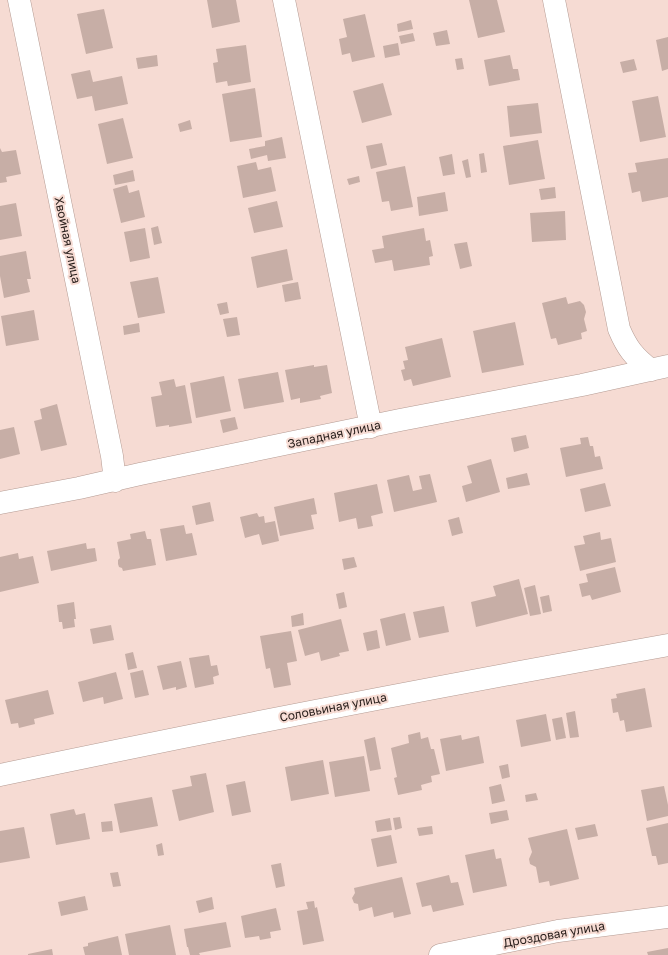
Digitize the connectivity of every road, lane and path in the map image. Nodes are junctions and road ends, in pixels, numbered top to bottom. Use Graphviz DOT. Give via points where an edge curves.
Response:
graph roads {
  1 [pos="19,0"];
  2 [pos="284,0"];
  3 [pos="554,0"];
  4 [pos="659,368"];
  5 [pos="371,427"];
  6 [pos="115,481"];
  7 [pos="0,503"];
  8 [pos="668,645"];
  9 [pos="0,775"];
  10 [pos="668,917"];
  11 [pos="440,955"];
  1 -- 6 [label="street, Хвойная улица"];
  2 -- 5 [label="street"];
  3 -- 4 [label="street" via="619,329 626,346 640,362"];
  4 -- 5 [label="street, Западная улица"];
  5 -- 6 [label="street, Западная улица"];
  6 -- 7 [label="street, Западная улица"];
  8 -- 9 [label="street, Соловьиная улица" via="448,684"];
  10 -- 11 [label="street, Дроздовая улица" via="558,931"];
}
